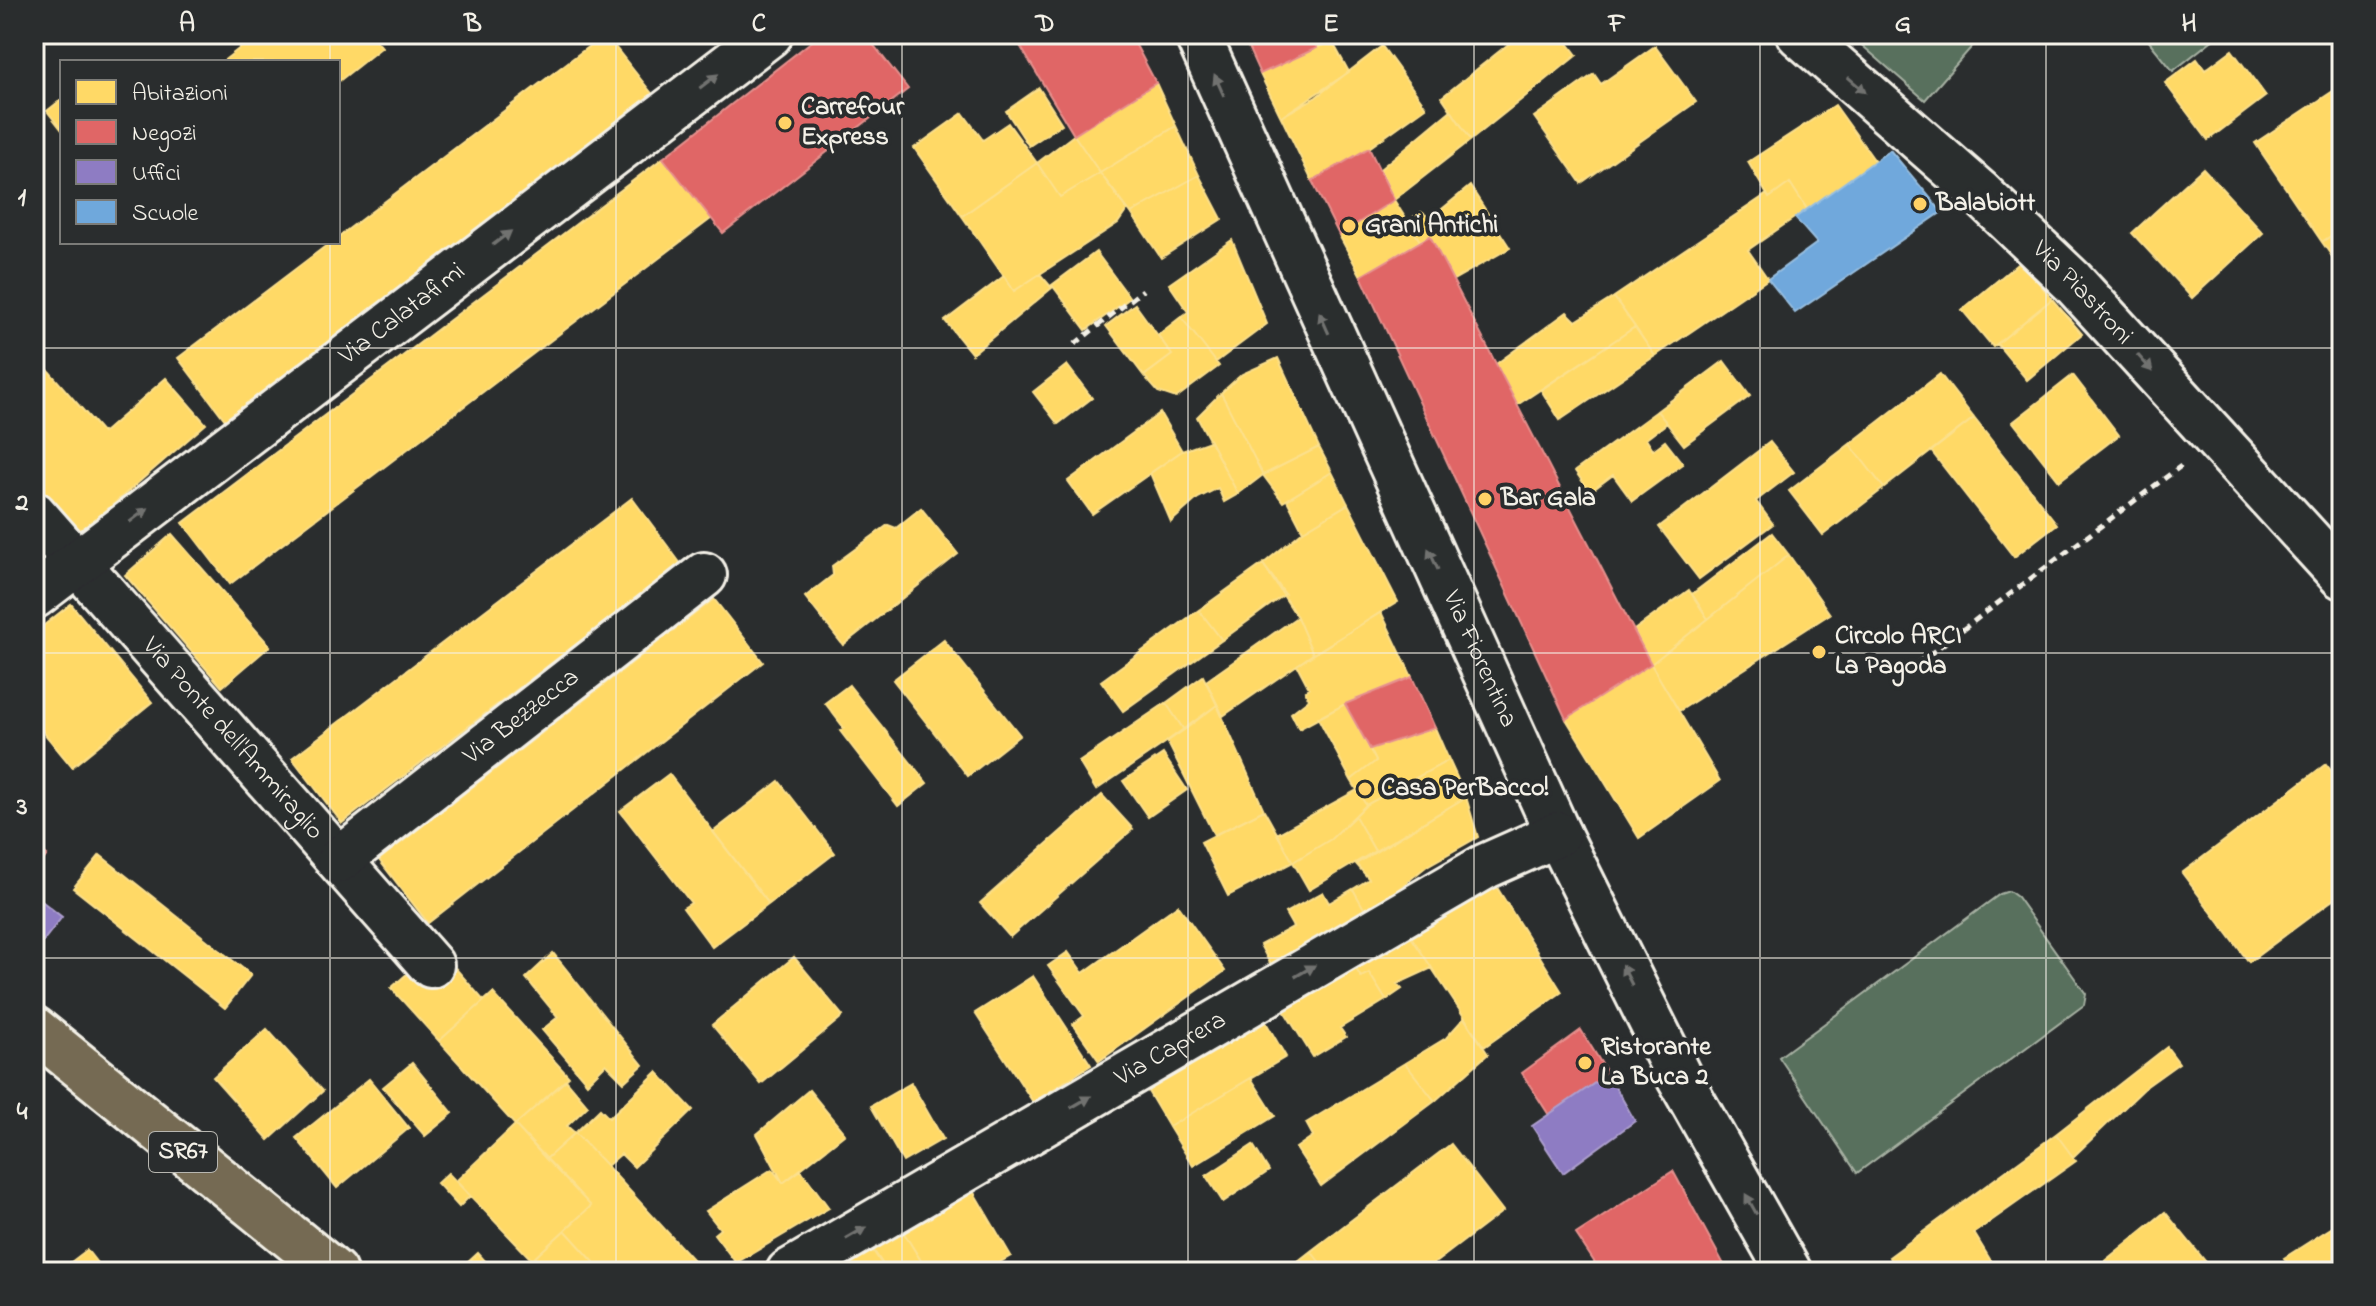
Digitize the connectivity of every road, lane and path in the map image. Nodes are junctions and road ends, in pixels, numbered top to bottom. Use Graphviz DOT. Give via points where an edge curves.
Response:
graph roads {
  1 [pos="770,34"];
  2 [pos="1197,34"];
  3 [pos="1799,34"];
  4 [pos="1143,290"];
  5 [pos="1075,344"];
  6 [pos="2215,440"];
  7 [pos="34,514"];
  8 [pos="77,562"];
  9 [pos="704,575"];
  10 [pos="2342,576"];
  11 [pos="34,596"];
  12 [pos="1906,672"];
  13 [pos="1558,834"];
  14 [pos="339,860"];
  15 [pos="431,965"];
  16 [pos="34,1029"];
  17 [pos="334,1272"];
  18 [pos="789,1272"];
  19 [pos="1789,1272"];
  8 -- 1 [label="street, Via Calatafimi, one-way"];
  13 -- 2 [label="street, Via Fiorentina, one-way"];
  3 -- 6 [label="street, Via Piastroni, one-way" via="2072,281"];
  4 -- 5 [label="path"];
  6 -- 10 [label="street, Via Piastroni"];
  6 -- 12 [label="path"];
  7 -- 8 [label="street, Via Ponte dell'Ammiraglio"];
  8 -- 11 [label="street, Via Calatafimi"];
  8 -- 14 [label="street, Via Ponte dell'Ammiraglio"];
  9 -- 14 [label="street, Via Bezzecca"];
  18 -- 13 [label="street, Via Caprera, one-way" via="1486,866"];
  19 -- 13 [label="street, Via Fiorentina, one-way" via="1680,1079"];
  14 -- 15 [label="street, Via Ponte dell'Ammiraglio"];
  16 -- 17 [label="main road, SR67"];
}
